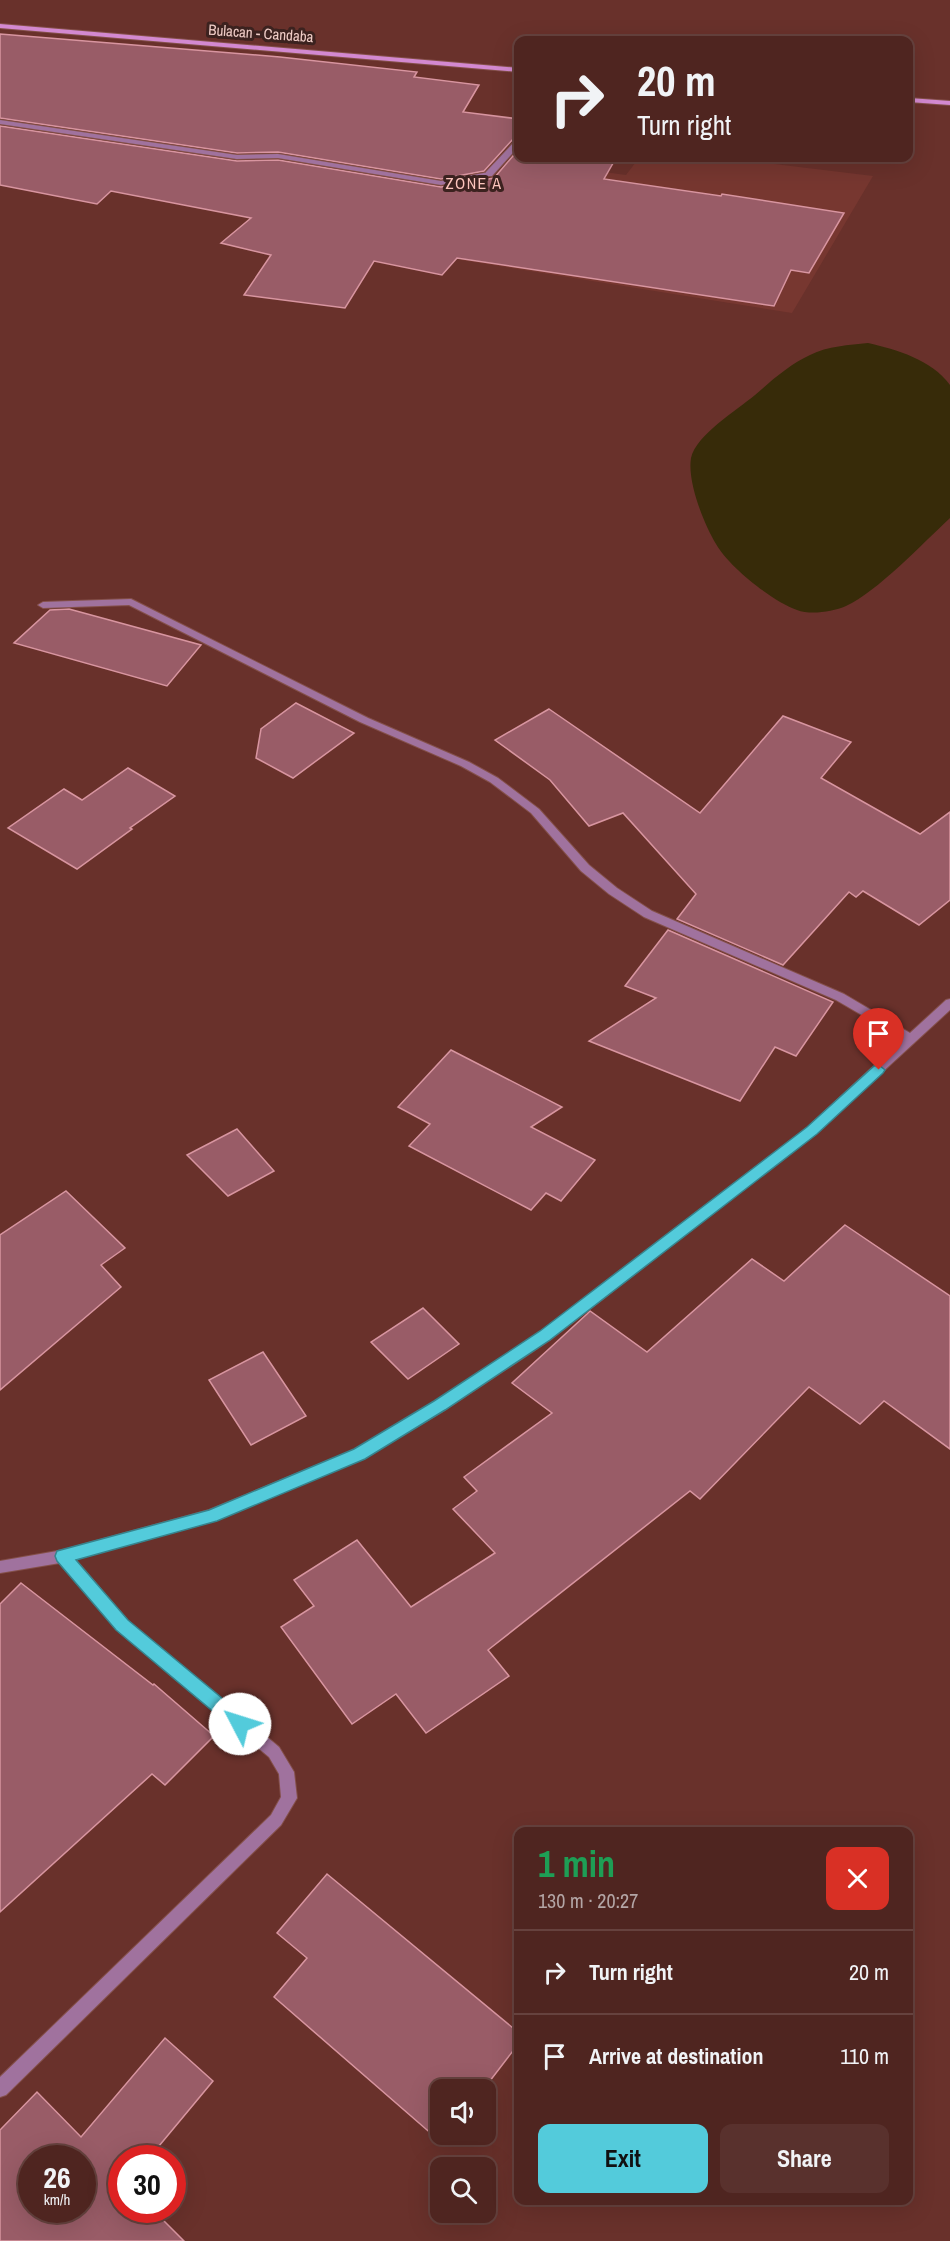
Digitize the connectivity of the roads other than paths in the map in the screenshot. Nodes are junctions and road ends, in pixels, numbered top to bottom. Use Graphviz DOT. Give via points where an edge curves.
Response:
graph roads {
  1 [pos="0,26"];
  2 [pos="514,70"];
  3 [pos="913,100"];
  4 [pos="950,103"];
  5 [pos="0,122"];
  6 [pos="514,147"];
  7 [pos="43,605"];
  8 [pos="950,1003"];
  9 [pos="912,1039"];
  10 [pos="63,1556"];
  11 [pos="0,1567"];
  12 [pos="0,2089"];
  1 -- 2 [label="main road, Bulacan - Candaba"];
  3 -- 4 [label="main road"];
  5 -- 6 [label="street" via="237,157 278,156 441,183 489,174"];
  7 -- 9 [label="street" via="131,602 363,720 465,764 536,811 585,868 648,914 840,997"];
  8 -- 9 [label="street"];
  9 -- 10 [label="street" via="812,1130 545,1336 440,1406 359,1454 211,1516"];
  10 -- 11 [label="street"];
  10 -- 12 [label="street" via="122,1625 274,1752 286,1772 289,1798 276,1820"];
}
